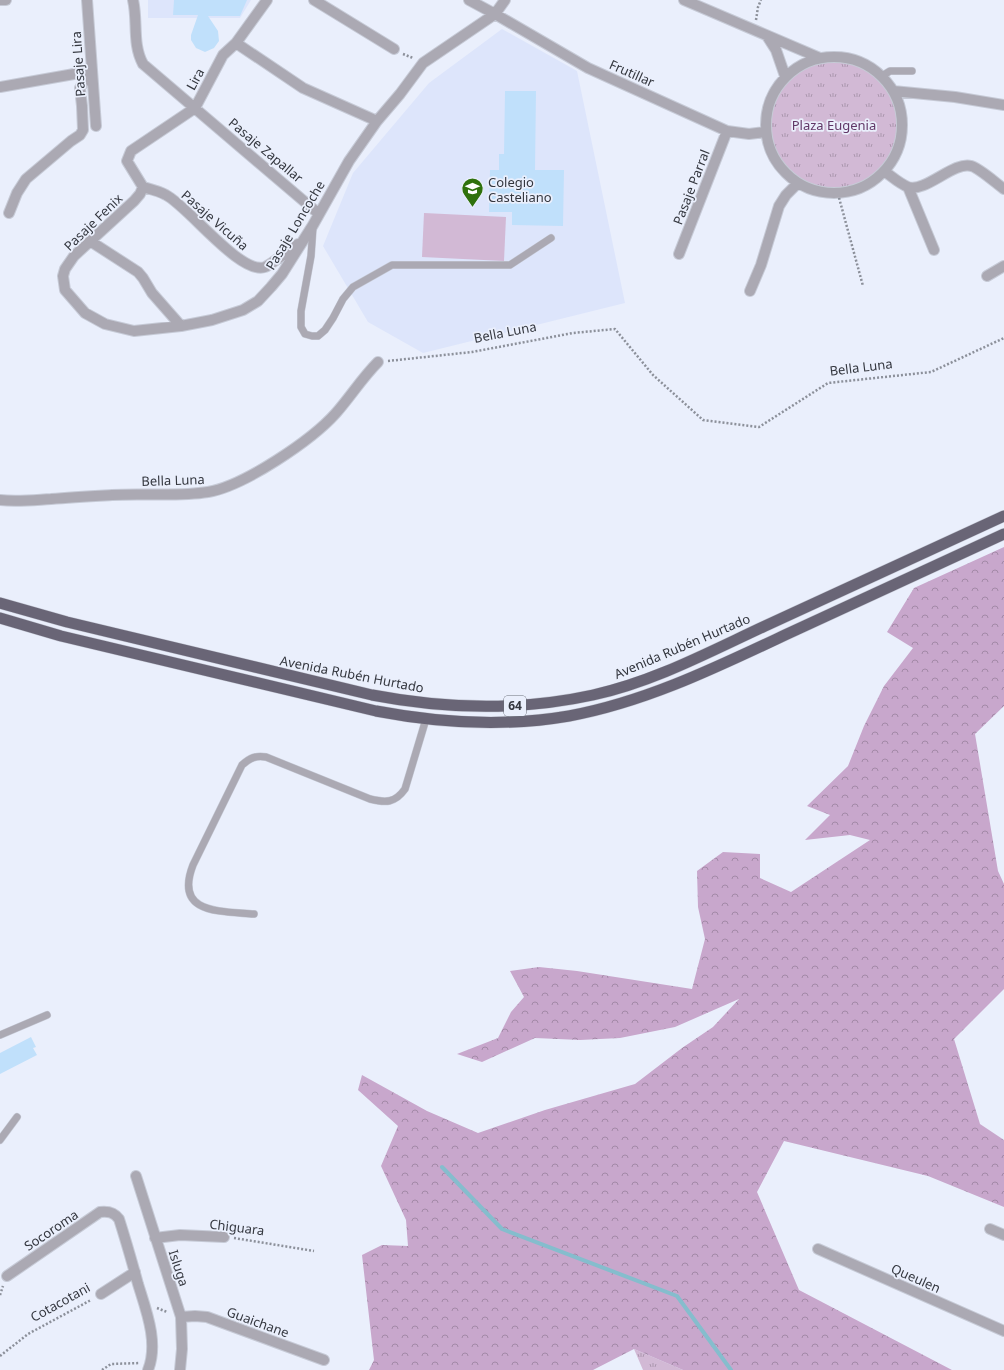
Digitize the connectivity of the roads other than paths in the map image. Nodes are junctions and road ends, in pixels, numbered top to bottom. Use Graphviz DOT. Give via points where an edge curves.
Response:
graph roads {
  1 [pos="0,0"];
  2 [pos="6,0"];
  3 [pos="87,0"];
  4 [pos="133,0"];
  5 [pos="267,0"];
  6 [pos="314,0"];
  7 [pos="469,0"];
  8 [pos="505,0"];
  9 [pos="684,0"];
  10 [pos="495,14"];
  11 [pos="767,36"];
  12 [pos="236,43"];
  13 [pos="394,49"];
  14 [pos="820,58"];
  15 [pos="91,71"];
  16 [pos="912,71"];
  17 [pos="785,76"];
  18 [pos="882,76"];
  19 [pos="0,87"];
  20 [pos="893,91"];
  21 [pos="1004,105"];
  22 [pos="195,108"];
  23 [pos="377,121"];
  24 [pos="96,126"];
  25 [pos="728,131"];
  26 [pos="765,132"];
  27 [pos="884,171"];
  28 [pos="797,184"];
  29 [pos="143,187"];
  30 [pos="908,187"];
  31 [pos="1004,189"];
  32 [pos="8,213"];
  33 [pos="319,214"];
  34 [pos="313,224"];
  35 [pos="551,238"];
  36 [pos="90,241"];
  37 [pos="301,242"];
  38 [pos="934,250"];
  39 [pos="679,254"];
  40 [pos="1004,266"];
  41 [pos="63,276"];
  42 [pos="987,276"];
  43 [pos="750,291"];
  44 [pos="181,326"];
  45 [pos="378,362"];
  46 [pos="0,500"];
  47 [pos="1004,516"];
  48 [pos="1004,534"];
  49 [pos="0,603"];
  50 [pos="0,618"];
  51 [pos="426,719"];
  52 [pos="254,914"];
  53 [pos="47,1014"];
  54 [pos="0,1036"];
  55 [pos="17,1117"];
  56 [pos="0,1140"];
  57 [pos="136,1176"];
  58 [pos="990,1229"];
  59 [pos="1004,1236"];
  60 [pos="224,1237"];
  61 [pos="155,1238"];
  62 [pos="818,1249"];
  63 [pos="135,1272"];
  64 [pos="7,1276"];
  65 [pos="101,1294"];
  66 [pos="181,1317"];
  67 [pos="1004,1332"];
  68 [pos="324,1360"];
  69 [pos="150,1366"];
  70 [pos="180,1370"];
  1 -- 2 [label="street"];
  3 -- 15 [label="street, Pasaje Lira"];
  4 -- 22 [label="street, Pasaje Zapallar" via="136,46 143,64"];
  5 -- 12 [label="street, Lira"];
  6 -- 13 [label="street"];
  7 -- 10 [label="street, Frutillar"];
  8 -- 10 [label="street, Pasaje Loncoche"];
  9 -- 11 [label="street"];
  10 -- 23 [label="street, Pasaje Loncoche" via="423,63"];
  10 -- 25 [label="street, Frutillar" via="588,68"];
  11 -- 14 [label="street"];
  11 -- 17 [label="street" via="776,50"];
  12 -- 22 [label="street, Lira" via="223,55"];
  12 -- 23 [label="street" via="303,88"];
  14 -- 17 [label="street" via="801,64"];
  14 -- 18 [label="street" via="842,57 864,63"];
  15 -- 19 [label="street"];
  15 -- 24 [label="street, Pasaje Lira"];
  15 -- 32 [label="street" via="80,88 83,130 26,179"];
  16 -- 18 [label="lane" via="890,71"];
  17 -- 26 [label="street" via="769,102"];
  18 -- 20 [label="street"];
  20 -- 21 [label="street"];
  20 -- 27 [label="street" via="901,111 902,133 896,153"];
  22 -- 29 [label="street, Lira" via="129,154 128,165"];
  22 -- 33 [label="street, Pasaje Zapallar"];
  23 -- 33 [label="street, Pasaje Loncoche" via="349,161"];
  25 -- 26 [label="street, Frutillar" via="749,134"];
  25 -- 39 [label="street, Pasaje Parral"];
  26 -- 28 [label="street" via="774,158"];
  27 -- 28 [label="street" via="871,183 838,194 816,192"];
  27 -- 30 [label="street"];
  28 -- 43 [label="street" via="779,206 761,265"];
  29 -- 36 [label="street, Pasaje Fenix" via="134,201"];
  29 -- 37 [label="street, Pasaje Vicuña" via="166,195 176,202 227,250 254,267 264,267"];
  30 -- 31 [label="street" via="931,182 965,165 973,166"];
  30 -- 38 [label="street"];
  33 -- 34 [label="street, Pasaje Loncoche"];
  34 -- 35 [label="lane" via="311,256 301,316 301,327 305,334 312,336 318,336 325,330 353,287 392,265 510,264"];
  34 -- 37 [label="street, Pasaje Loncoche"];
  36 -- 41 [label="street, Pasaje Fenix" via="74,256"];
  36 -- 44 [label="street" via="138,272 152,294"];
  37 -- 44 [label="street, Pasaje Loncoche" via="272,288 258,301 237,312"];
  40 -- 42 [label="street"];
  41 -- 44 [label="street, Pasaje Loncoche" via="65,290 85,313 105,324 134,331"];
  45 -- 46 [label="street, Bella Luna" via="318,431 265,467 230,485 192,494"];
  47 -- 49 [label="highway, Avenida Rubén Hurtado / 64" via="639,681 593,695 528,705 456,706 377,696 72,624"];
  48 -- 51 [label="highway, 64" via="729,661 626,702 574,715 538,720 474,722"];
  50 -- 51 [label="highway, 64" via="61,636 323,699"];
  51 -- 52 [label="lane" via="404,789 394,800 386,802 370,799 266,757 255,756 242,765 193,865 188,884 191,898 200,906"];
  53 -- 54 [label="lane"];
  55 -- 56 [label="lane"];
  57 -- 61 [label="street, Isluga"];
  58 -- 59 [label="street"];
  60 -- 61 [label="street, Chiguara" via="180,1235"];
  61 -- 66 [label="street, Isluga"];
  62 -- 67 [label="street, Queulen"];
  63 -- 64 [label="street, Socoroma" via="119,1219 116,1214 106,1211 100,1212"];
  63 -- 65 [label="street, Cotacotani"];
  63 -- 69 [label="street" via="150,1328"];
  66 -- 68 [label="street, Guaichane" via="207,1318"];
  66 -- 70 [label="street, Isluga"];
}
